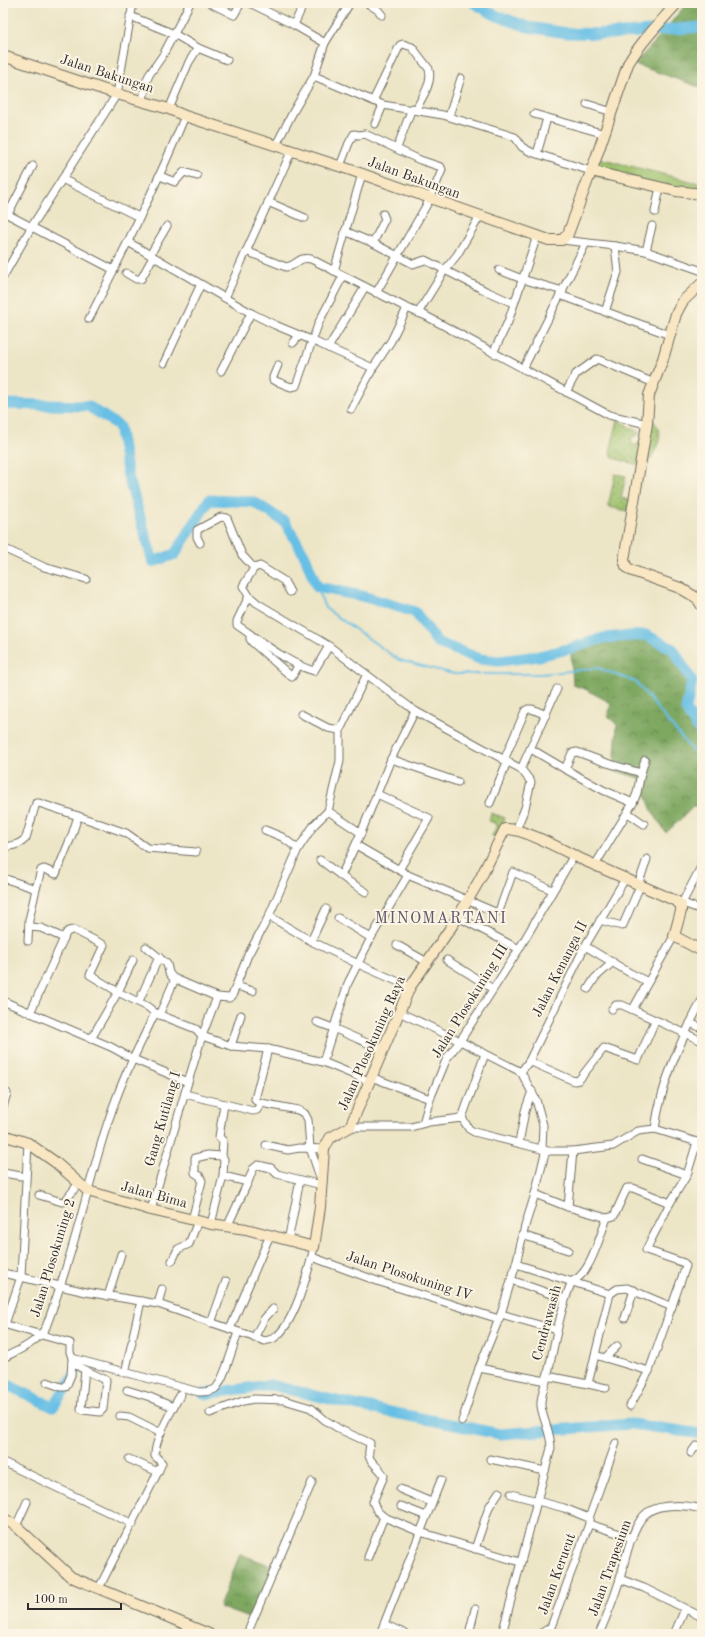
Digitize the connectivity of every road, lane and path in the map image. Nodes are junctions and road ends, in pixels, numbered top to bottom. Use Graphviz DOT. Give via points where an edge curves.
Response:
graph roads {
  1 [pos="133,3"];
  2 [pos="190,3"];
  3 [pos="210,3"];
  4 [pos="241,3"];
  5 [pos="250,3"];
  6 [pos="304,3"];
  7 [pos="350,3"];
  8 [pos="367,3"];
  9 [pos="677,3"];
  10 [pos="382,15"];
  11 [pos="130,16"];
  12 [pos="294,24"];
  13 [pos="174,34"];
  14 [pos="325,43"];
  15 [pos="198,48"];
  16 [pos="3,56"];
  17 [pos="227,60"];
  18 [pos="314,76"];
  19 [pos="461,78"];
  20 [pos="117,94"];
  21 [pos="143,101"];
  22 [pos="373,101"];
  23 [pos="587,104"];
  24 [pos="383,105"];
  25 [pos="169,109"];
  26 [pos="414,109"];
  27 [pos="612,112"];
  28 [pos="534,114"];
  29 [pos="185,116"];
  30 [pos="449,116"];
  31 [pos="547,118"];
  32 [pos="375,124"];
  33 [pos="605,134"];
  34 [pos="276,145"];
  35 [pos="396,148"];
  36 [pos="292,150"];
  37 [pos="537,154"];
  38 [pos="33,166"];
  39 [pos="340,166"];
  40 [pos="591,171"];
  41 [pos="362,174"];
  42 [pos="160,176"];
  43 [pos="197,176"];
  44 [pos="62,179"];
  45 [pos="660,187"];
  46 [pos="702,194"];
  47 [pos="430,199"];
  48 [pos="268,202"];
  49 [pos="655,212"];
  50 [pos="6,213"];
  51 [pos="383,214"];
  52 [pos="480,216"];
  53 [pos="139,217"];
  54 [pos="305,218"];
  55 [pos="32,226"];
  56 [pos="167,226"];
  57 [pos="652,226"];
  58 [pos="345,230"];
  59 [pos="537,236"];
  60 [pos="562,240"];
  61 [pos="128,242"];
  62 [pos="373,243"];
  63 [pos="586,243"];
  64 [pos="615,246"];
  65 [pos="246,251"];
  66 [pos="646,251"];
  67 [pos="397,255"];
  68 [pos="152,256"];
  69 [pos="114,270"];
  70 [pos="499,270"];
  71 [pos="334,271"];
  72 [pos="444,271"];
  73 [pos="702,271"];
  74 [pos="126,273"];
  75 [pos="343,276"];
  76 [pos="3,277"];
  77 [pos="522,279"];
  78 [pos="702,283"];
  79 [pos="200,286"];
  80 [pos="364,287"];
  81 [pos="376,293"];
  82 [pos="561,293"];
  83 [pos="225,298"];
  84 [pos="513,303"];
  85 [pos="407,308"];
  86 [pos="605,312"];
  87 [pos="251,313"];
  88 [pos="418,313"];
  89 [pos="89,319"];
  90 [pos="300,335"];
  91 [pos="670,335"];
  92 [pos="311,340"];
  93 [pos="293,343"];
  94 [pos="328,348"];
  95 [pos="493,353"];
  96 [pos="164,363"];
  97 [pos="278,365"];
  98 [pos="373,368"];
  99 [pos="523,369"];
  100 [pos="221,371"];
  101 [pos="654,384"];
  102 [pos="566,392"];
  103 [pos="351,409"];
  104 [pos="647,424"];
  105 [pos="200,543"];
  106 [pos="3,548"];
  107 [pos="254,568"];
  108 [pos="86,579"];
  109 [pos="290,592"];
  110 [pos="249,596"];
  111 [pos="702,606"];
  112 [pos="250,634"];
  113 [pos="329,646"];
  114 [pos="299,664"];
  115 [pos="366,676"];
  116 [pos="557,689"];
  117 [pos="415,711"];
  118 [pos="301,714"];
  119 [pos="546,715"];
  120 [pos="340,730"];
  121 [pos="531,749"];
  122 [pos="391,759"];
  123 [pos="645,760"];
  124 [pos="505,761"];
  125 [pos="521,770"];
  126 [pos="565,770"];
  127 [pos="641,773"];
  128 [pos="458,782"];
  129 [pos="377,794"];
  130 [pos="490,803"];
  131 [pos="633,803"];
  132 [pos="328,811"];
  133 [pos="628,813"];
  134 [pos="78,816"];
  135 [pos="644,824"];
  136 [pos="265,830"];
  137 [pos="516,830"];
  138 [pos="361,833"];
  139 [pos="356,845"];
  140 [pos="3,846"];
  141 [pos="298,849"];
  142 [pos="196,852"];
  143 [pos="574,855"];
  144 [pos="647,859"];
  145 [pos="320,860"];
  146 [pos="595,865"];
  147 [pos="702,865"];
  148 [pos="399,870"];
  149 [pos="408,875"];
  150 [pos="341,876"];
  151 [pos="3,878"];
  152 [pos="625,879"];
  153 [pos="639,885"];
  154 [pos="36,889"];
  155 [pos="552,890"];
  156 [pos="366,892"];
  157 [pos="467,901"];
  158 [pos="682,904"];
  159 [pos="326,909"];
  160 [pos="702,910"];
  161 [pos="269,916"];
  162 [pos="458,917"];
  163 [pos="338,918"];
  164 [pos="600,920"];
  165 [pos="30,927"];
  166 [pos="674,936"];
  167 [pos="64,938"];
  168 [pos="371,938"];
  169 [pos="28,941"];
  170 [pos="311,941"];
  171 [pos="397,945"];
  172 [pos="585,946"];
  173 [pos="146,947"];
  174 [pos="519,949"];
  175 [pos="702,951"];
  176 [pos="160,957"];
  177 [pos="133,960"];
  178 [pos="447,960"];
  179 [pos="427,962"];
  180 [pos="613,962"];
  181 [pos="358,964"];
  182 [pos="175,979"];
  183 [pos="648,982"];
  184 [pos="236,986"];
  185 [pos="410,987"];
  186 [pos="494,989"];
  187 [pos="588,989"];
  188 [pos="253,991"];
  189 [pos="118,992"];
  190 [pos="217,997"];
  191 [pos="702,1000"];
  192 [pos="3,1001"];
  193 [pos="139,1001"];
  194 [pos="612,1009"];
  195 [pos="633,1009"];
  196 [pos="399,1012"];
  197 [pos="30,1013"];
  198 [pos="157,1014"];
  199 [pos="241,1015"];
  200 [pos="655,1021"];
  201 [pos="317,1022"];
  202 [pos="690,1023"];
  203 [pos="333,1028"];
  204 [pos="702,1028"];
  205 [pos="685,1035"];
  206 [pos="202,1036"];
  207 [pos="91,1039"];
  208 [pos="460,1041"];
  209 [pos="702,1041"];
  210 [pos="231,1046"];
  211 [pos="268,1049"];
  212 [pos="383,1050"];
  213 [pos="485,1054"];
  214 [pos="133,1059"];
  215 [pos="529,1061"];
  216 [pos="323,1062"];
  217 [pos="521,1072"];
  218 [pos="370,1079"];
  219 [pos="188,1082"];
  220 [pos="532,1092"];
  221 [pos="7,1093"];
  222 [pos="185,1094"];
  223 [pos="430,1099"];
  224 [pos="261,1103"];
  225 [pos="224,1104"];
  226 [pos="3,1107"];
  227 [pos="462,1118"];
  228 [pos="423,1123"];
  229 [pos="350,1127"];
  230 [pos="655,1129"];
  231 [pos="3,1135"];
  232 [pos="700,1141"];
  233 [pos="28,1143"];
  234 [pos="519,1143"];
  235 [pos="266,1145"];
  236 [pos="315,1149"];
  237 [pos="542,1149"];
  238 [pos="549,1151"];
  239 [pos="573,1151"];
  240 [pos="222,1156"];
  241 [pos="642,1159"];
  242 [pos="3,1173"];
  243 [pos="687,1175"];
  244 [pos="21,1176"];
  245 [pos="223,1176"];
  246 [pos="300,1180"];
  247 [pos="248,1182"];
  248 [pos="79,1183"];
  249 [pos="322,1184"];
  250 [pos="88,1191"];
  251 [pos="535,1194"];
  252 [pos="39,1195"];
  253 [pos="670,1203"];
  254 [pos="568,1207"];
  255 [pos="151,1210"];
  256 [pos="607,1218"];
  257 [pos="195,1220"];
  258 [pos="211,1224"];
  259 [pos="227,1227"];
  260 [pos="270,1235"];
  261 [pos="522,1235"];
  262 [pos="288,1241"];
  263 [pos="568,1250"];
  264 [pos="313,1252"];
  265 [pos="121,1254"];
  266 [pos="172,1261"];
  267 [pos="516,1264"];
  268 [pos="3,1273"];
  269 [pos="21,1277"];
  270 [pos="511,1280"];
  271 [pos="226,1281"];
  272 [pos="572,1281"];
  273 [pos="60,1286"];
  274 [pos="162,1289"];
  275 [pos="634,1290"];
  276 [pos="610,1294"];
  277 [pos="108,1296"];
  278 [pos="565,1299"];
  279 [pos="141,1301"];
  280 [pos="158,1304"];
  281 [pos="672,1306"];
  282 [pos="273,1309"];
  283 [pos="500,1316"];
  284 [pos="625,1318"];
  285 [pos="210,1323"];
  286 [pos="4,1324"];
  287 [pos="230,1330"];
  288 [pos="557,1330"];
  289 [pos="238,1332"];
  290 [pos="41,1335"];
  291 [pos="254,1338"];
  292 [pos="617,1346"];
  293 [pos="595,1355"];
  294 [pos="3,1358"];
  295 [pos="605,1358"];
  296 [pos="72,1361"];
  297 [pos="479,1368"];
  298 [pos="85,1370"];
  299 [pos="649,1371"];
  300 [pos="125,1373"];
  301 [pos="546,1378"];
  302 [pos="47,1382"];
  303 [pos="588,1384"];
  304 [pos="606,1388"];
  305 [pos="127,1390"];
  306 [pos="180,1394"];
  307 [pos="630,1406"];
  308 [pos="173,1407"];
  309 [pos="210,1413"];
  310 [pos="120,1416"];
  311 [pos="462,1421"];
  312 [pos="162,1431"];
  313 [pos="616,1443"];
  314 [pos="702,1447"];
  315 [pos="691,1453"];
  316 [pos="129,1459"];
  317 [pos="490,1459"];
  318 [pos="3,1462"];
  319 [pos="545,1471"];
  320 [pos="158,1472"];
  321 [pos="441,1480"];
  322 [pos="312,1482"];
  323 [pos="400,1489"];
  324 [pos="499,1492"];
  325 [pos="511,1494"];
  326 [pos="27,1502"];
  327 [pos="431,1502"];
  328 [pos="537,1502"];
  329 [pos="402,1506"];
  330 [pos="702,1509"];
  331 [pos="426,1516"];
  332 [pos="384,1517"];
  333 [pos="3,1518"];
  334 [pos="589,1521"];
  335 [pos="133,1524"];
  336 [pos="16,1526"];
  337 [pos="420,1532"];
  338 [pos="633,1538"];
  339 [pos="475,1549"];
  340 [pos="368,1557"];
  341 [pos="520,1562"];
  342 [pos="620,1579"];
  343 [pos="99,1588"];
  344 [pos="475,1608"];
  345 [pos="685,1609"];
  346 [pos="702,1617"];
  347 [pos="384,1624"];
  348 [pos="675,1632"];
  349 [pos="209,1634"];
  350 [pos="247,1634"];
  351 [pos="380,1634"];
  352 [pos="406,1634"];
  353 [pos="469,1634"];
  354 [pos="473,1634"];
  355 [pos="494,1634"];
  356 [pos="502,1634"];
  357 [pos="540,1634"];
  358 [pos="599,1634"];
  1 -- 11 [label="street"];
  2 -- 13 [label="street"];
  3 -- 4 [label="street" via="234,14"];
  5 -- 12 [label="street"];
  6 -- 12 [label="street"];
  7 -- 14 [label="street"];
  8 -- 10 [label="street"];
  9 -- 27 [label="street" via="635,52 628,64"];
  11 -- 13 [label="street"];
  11 -- 20 [label="street"];
  12 -- 14 [label="street"];
  13 -- 15 [label="street"];
  13 -- 21 [label="street" via="149,75"];
  14 -- 18 [label="street"];
  15 -- 17 [label="street"];
  15 -- 25 [label="street" via="189,62"];
  16 -- 20 [label="street, Jalan Bakungan"];
  18 -- 22 [label="street"];
  18 -- 34 [label="street"];
  19 -- 30 [label="street"];
  20 -- 21 [label="street, Jalan Bakungan"];
  20 -- 44 [label="street"];
  21 -- 25 [label="street, Jalan Bakungan"];
  22 -- 24 [label="street"];
  22 -- 26 [label="street" via="403,44 412,47 430,73 429,82"];
  23 -- 27 [label="street"];
  24 -- 26 [label="street"];
  24 -- 32 [label="street"];
  25 -- 29 [label="street, Jalan Bakungan"];
  26 -- 30 [label="street"];
  26 -- 35 [label="street"];
  27 -- 33 [label="street"];
  28 -- 31 [label="street"];
  29 -- 34 [label="street, Jalan Bakungan"];
  29 -- 42 [label="street"];
  30 -- 37 [label="street" via="515,137 522,147"];
  31 -- 33 [label="street"];
  31 -- 37 [label="street"];
  33 -- 40 [label="street"];
  34 -- 36 [label="street, Jalan Bakungan"];
  35 -- 39 [label="street" via="368,134 354,134"];
  35 -- 47 [label="street" via="441,167"];
  36 -- 39 [label="street, Jalan Bakungan"];
  36 -- 48 [label="street"];
  37 -- 40 [label="street"];
  38 -- 50 [label="street"];
  39 -- 41 [label="street, Jalan Bakungan"];
  40 -- 45 [label="street"];
  40 -- 60 [label="street" via="568,234"];
  41 -- 47 [label="street, Jalan Bakungan"];
  41 -- 58 [label="street"];
  42 -- 43 [label="street" via="175,182 184,172"];
  42 -- 53 [label="street"];
  44 -- 53 [label="street"];
  44 -- 55 [label="street"];
  45 -- 46 [label="street"];
  45 -- 49 [label="street"];
  47 -- 52 [label="street, Jalan Bakungan"];
  47 -- 67 [label="street"];
  48 -- 54 [label="street"];
  48 -- 65 [label="street"];
  50 -- 55 [label="street"];
  51 -- 62 [label="street" via="385,219"];
  52 -- 59 [label="street, Jalan Bakungan"];
  52 -- 72 [label="street" via="457,255"];
  53 -- 61 [label="street"];
  55 -- 69 [label="street"];
  55 -- 76 [label="street"];
  56 -- 68 [label="street"];
  57 -- 66 [label="street"];
  58 -- 62 [label="street"];
  58 -- 71 [label="street"];
  59 -- 60 [label="street, Jalan Bakungan" via="548,240"];
  59 -- 77 [label="street"];
  60 -- 63 [label="street"];
  61 -- 68 [label="street"];
  61 -- 69 [label="street"];
  62 -- 67 [label="street"];
  63 -- 64 [label="street"];
  63 -- 82 [label="street"];
  64 -- 66 [label="street"];
  64 -- 86 [label="street" via="618,272"];
  65 -- 71 [label="street" via="286,267 293,266 299,259 304,258"];
  65 -- 83 [label="street"];
  66 -- 73 [label="street"];
  67 -- 72 [label="street" via="413,264 425,260"];
  67 -- 81 [label="street"];
  68 -- 74 [label="street" via="141,279"];
  68 -- 79 [label="street"];
  69 -- 89 [label="street"];
  70 -- 77 [label="street"];
  71 -- 75 [label="street"];
  72 -- 84 [label="street"];
  72 -- 88 [label="street"];
  75 -- 80 [label="street"];
  75 -- 92 [label="street"];
  77 -- 82 [label="street"];
  77 -- 84 [label="street"];
  78 -- 91 [label="street" via="683,301"];
  79 -- 83 [label="street"];
  79 -- 96 [label="street"];
  80 -- 81 [label="street"];
  80 -- 94 [label="street"];
  81 -- 85 [label="street"];
  82 -- 86 [label="street"];
  82 -- 99 [label="street"];
  83 -- 87 [label="street"];
  84 -- 95 [label="street" via="508,322"];
  85 -- 88 [label="street"];
  85 -- 98 [label="street" via="391,341"];
  86 -- 91 [label="street"];
  87 -- 90 [label="street"];
  87 -- 100 [label="street"];
  88 -- 95 [label="street"];
  90 -- 92 [label="street"];
  90 -- 93 [label="street"];
  91 -- 101 [label="street"];
  92 -- 94 [label="street"];
  92 -- 97 [label="street" via="295,386 273,380"];
  94 -- 98 [label="street"];
  95 -- 99 [label="street"];
  98 -- 103 [label="street"];
  99 -- 102 [label="street"];
  101 -- 102 [label="street" via="597,360 576,374"];
  101 -- 104 [label="street" via="649,395"];
  102 -- 104 [label="street" via="609,415"];
  104 -- 111 [label="street" via="624,560 630,570 680,588 697,598"];
  105 -- 107 [label="street" via="197,530 221,517 227,518 242,555"];
  106 -- 108 [label="street" via="44,567"];
  107 -- 109 [label="street" via="260,566 281,578"];
  107 -- 110 [label="street" via="243,586"];
  110 -- 112 [label="street" via="237,625"];
  110 -- 113 [label="street"];
  112 -- 114 [label="street"];
  112 -- 114 [label="street" via="252,642 292,677"];
  113 -- 114 [label="street" via="316,670"];
  113 -- 115 [label="street"];
  115 -- 117 [label="street"];
  115 -- 120 [label="street"];
  116 -- 119 [label="street"];
  117 -- 122 [label="street"];
  117 -- 124 [label="street"];
  118 -- 120 [label="street" via="328,728"];
  119 -- 121 [label="street"];
  119 -- 124 [label="street" via="532,709 525,711"];
  120 -- 132 [label="street" via="340,761"];
  121 -- 125 [label="street"];
  121 -- 126 [label="street"];
  122 -- 128 [label="street"];
  122 -- 129 [label="street"];
  123 -- 127 [label="street"];
  124 -- 125 [label="street"];
  124 -- 130 [label="street"];
  125 -- 137 [label="street" via="531,782 525,808"];
  126 -- 127 [label="street" via="572,753 577,752"];
  126 -- 131 [label="street"];
  127 -- 131 [label="street"];
  129 -- 138 [label="street"];
  129 -- 148 [label="street" via="429,818"];
  131 -- 133 [label="street"];
  132 -- 138 [label="street"];
  132 -- 141 [label="street" via="314,825"];
  133 -- 135 [label="street"];
  133 -- 146 [label="street"];
  134 -- 140 [label="street" via="36,803 26,838 16,845"];
  134 -- 142 [label="street" via="126,833 147,848"];
  134 -- 154 [label="street" via="56,874 41,870"];
  136 -- 141 [label="street" via="282,837"];
  137 -- 143 [label="street"];
  137 -- 157 [label="street, Jalan Plosokuning Raya" via="508,828 502,832"];
  138 -- 139 [label="street"];
  139 -- 148 [label="street"];
  139 -- 150 [label="street"];
  141 -- 161 [label="street"];
  143 -- 146 [label="street"];
  143 -- 155 [label="street, Jalan Plosokuning III"];
  144 -- 153 [label="street"];
  145 -- 150 [label="street"];
  146 -- 152 [label="street"];
  147 -- 158 [label="street"];
  148 -- 149 [label="street"];
  149 -- 157 [label="street"];
  149 -- 168 [label="street"];
  150 -- 156 [label="street"];
  151 -- 154 [label="street"];
  152 -- 153 [label="street"];
  152 -- 164 [label="street, Jalan Kenanga II"];
  153 -- 158 [label="street"];
  153 -- 164 [label="street" via="622,926"];
  154 -- 165 [label="street" via="29,920"];
  155 -- 157 [label="street" via="513,872 497,912"];
  155 -- 174 [label="street, Jalan Plosokuning III"];
  157 -- 162 [label="street, Jalan Plosokuning Raya"];
  158 -- 160 [label="street"];
  158 -- 166 [label="street"];
  159 -- 170 [label="street"];
  161 -- 170 [label="street"];
  161 -- 184 [label="street" via="248,955"];
  162 -- 174 [label="street"];
  162 -- 179 [label="street, Jalan Plosokuning Raya"];
  163 -- 168 [label="street"];
  164 -- 172 [label="street, Jalan Kenanga II"];
  165 -- 167 [label="street" via="41,928"];
  165 -- 169 [label="street"];
  166 -- 175 [label="street"];
  166 -- 183 [label="street"];
  167 -- 189 [label="street" via="66,932 74,930 104,945 90,975"];
  167 -- 197 [label="street"];
  168 -- 181 [label="street"];
  170 -- 181 [label="street"];
  171 -- 179 [label="street"];
  172 -- 180 [label="street"];
  172 -- 215 [label="street, Jalan Kenanga II"];
  173 -- 176 [label="street"];
  174 -- 186 [label="street, Jalan Plosokuning III"];
  176 -- 182 [label="street"];
  176 -- 193 [label="street"];
  177 -- 189 [label="street"];
  178 -- 186 [label="street"];
  179 -- 185 [label="street, Jalan Plosokuning Raya"];
  180 -- 183 [label="street"];
  180 -- 187 [label="street" via="595,978"];
  181 -- 185 [label="street"];
  181 -- 203 [label="street" via="348,983"];
  182 -- 190 [label="street"];
  182 -- 198 [label="street"];
  183 -- 195 [label="street"];
  184 -- 188 [label="street"];
  184 -- 190 [label="street" via="229,998"];
  185 -- 196 [label="street, Jalan Plosokuning Raya"];
  186 -- 208 [label="street, Jalan Plosokuning III"];
  189 -- 193 [label="street"];
  189 -- 207 [label="street"];
  190 -- 206 [label="street, Gang Kutilang I"];
  191 -- 202 [label="street"];
  192 -- 197 [label="street"];
  193 -- 198 [label="street"];
  194 -- 195 [label="street" via="619,1004"];
  195 -- 200 [label="street"];
  196 -- 208 [label="street"];
  196 -- 212 [label="street, Jalan Plosokuning Raya"];
  197 -- 207 [label="street"];
  198 -- 206 [label="street" via="196,1030"];
  198 -- 214 [label="street"];
  199 -- 210 [label="street"];
  200 -- 205 [label="street"];
  200 -- 215 [label="street" via="638,1060 604,1048 579,1080 574,1081"];
  201 -- 203 [label="street"];
  202 -- 204 [label="street"];
  202 -- 205 [label="street"];
  203 -- 212 [label="street"];
  203 -- 216 [label="street"];
  205 -- 209 [label="street"];
  205 -- 230 [label="street" via="667,1077"];
  206 -- 210 [label="street"];
  206 -- 219 [label="street, Gang Kutilang I"];
  207 -- 214 [label="street"];
  208 -- 213 [label="street"];
  208 -- 223 [label="street, Jalan Plosokuning III" via="447,1058"];
  210 -- 211 [label="street"];
  211 -- 216 [label="street"];
  211 -- 224 [label="street" via="255,1099"];
  212 -- 218 [label="street, Jalan Plosokuning Raya"];
  213 -- 217 [label="street"];
  213 -- 227 [label="street"];
  214 -- 219 [label="street"];
  214 -- 250 [label="street" via="107,1122"];
  215 -- 217 [label="street, Jalan Kenanga II"];
  216 -- 218 [label="street"];
  217 -- 220 [label="street"];
  218 -- 223 [label="street"];
  218 -- 229 [label="street, Jalan Plosokuning Raya"];
  219 -- 222 [label="street, Gang Kutilang I"];
  220 -- 234 [label="street" via="525,1111"];
  220 -- 237 [label="street" via="543,1125"];
  221 -- 226 [label="street"];
  222 -- 225 [label="street"];
  222 -- 255 [label="street, Gang Kutilang I"];
  223 -- 228 [label="street, Jalan Plosokuning III"];
  224 -- 225 [label="street" via="257,1110 253,1111"];
  224 -- 236 [label="street" via="298,1110 305,1114"];
  225 -- 240 [label="street" via="219,1136 223,1141"];
  227 -- 228 [label="street"];
  227 -- 234 [label="street" via="474,1132"];
  228 -- 229 [label="street" via="411,1127"];
  229 -- 236 [label="street, Jalan Plosokuning Raya"];
  230 -- 232 [label="street"];
  230 -- 239 [label="street" via="638,1131 613,1146"];
  231 -- 233 [label="street, Jalan Bima"];
  232 -- 243 [label="street"];
  233 -- 248 [label="street, Jalan Bima"];
  233 -- 269 [label="street"];
  234 -- 237 [label="street"];
  235 -- 236 [label="street" via="289,1150"];
  236 -- 249 [label="street"];
  237 -- 238 [label="street"];
  238 -- 239 [label="street"];
  238 -- 251 [label="street" via="545,1154"];
  239 -- 254 [label="street"];
  240 -- 245 [label="street"];
  240 -- 257 [label="street" via="208,1155 195,1158 195,1173 202,1181"];
  241 -- 243 [label="street"];
  242 -- 244 [label="street"];
  243 -- 253 [label="street"];
  245 -- 247 [label="street"];
  245 -- 258 [label="street"];
  246 -- 247 [label="street" via="277,1174 271,1168 258,1165 253,1169"];
  246 -- 249 [label="street"];
  246 -- 262 [label="street"];
  247 -- 259 [label="street"];
  248 -- 250 [label="street, Jalan Bima"];
  248 -- 252 [label="street" via="62,1202"];
  249 -- 264 [label="street"];
  250 -- 255 [label="street, Jalan Bima"];
  250 -- 273 [label="street, Jalan Plosokuning 2"];
  251 -- 254 [label="street"];
  251 -- 261 [label="street"];
  253 -- 256 [label="street, Cendrawasih" via="627,1188 614,1216"];
  253 -- 281 [label="street" via="646,1250 686,1265"];
  254 -- 256 [label="street"];
  255 -- 257 [label="street, Jalan Bima"];
  256 -- 272 [label="street, Cendrawasih" via="589,1264 582,1276"];
  257 -- 258 [label="street, Jalan Bima"];
  257 -- 266 [label="street" via="189,1244 178,1249"];
  258 -- 259 [label="street, Jalan Bima"];
  259 -- 260 [label="street, Jalan Bima"];
  260 -- 262 [label="street, Jalan Bima"];
  260 -- 287 [label="street"];
  261 -- 263 [label="street"];
  261 -- 267 [label="street"];
  262 -- 264 [label="street, Jalan Bima"];
  264 -- 283 [label="street, Jalan Plosokuning IV" via="380,1282"];
  264 -- 291 [label="street" via="297,1304 286,1323 273,1339 264,1341"];
  265 -- 277 [label="street"];
  267 -- 270 [label="street"];
  267 -- 272 [label="street"];
  268 -- 269 [label="street"];
  269 -- 273 [label="street"];
  269 -- 286 [label="street"];
  270 -- 278 [label="street"];
  270 -- 283 [label="street"];
  271 -- 285 [label="street"];
  272 -- 276 [label="street"];
  272 -- 278 [label="street, Cendrawasih"];
  273 -- 277 [label="street"];
  273 -- 290 [label="street, Jalan Plosokuning 2"];
  274 -- 280 [label="street"];
  275 -- 276 [label="street" via="617,1289"];
  275 -- 281 [label="street"];
  275 -- 284 [label="street"];
  276 -- 293 [label="street"];
  277 -- 279 [label="street"];
  278 -- 288 [label="street, Cendrawasih"];
  279 -- 280 [label="street"];
  279 -- 300 [label="street"];
  280 -- 285 [label="street"];
  281 -- 299 [label="street"];
  282 -- 291 [label="street" via="264,1319"];
  283 -- 288 [label="street, Jalan Plosokuning IV"];
  283 -- 297 [label="street"];
  285 -- 287 [label="street"];
  286 -- 290 [label="street"];
  287 -- 289 [label="street"];
  288 -- 301 [label="street, Cendrawasih"];
  289 -- 291 [label="street"];
  289 -- 300 [label="street" via="223,1375 211,1392 199,1392"];
  290 -- 294 [label="street, Jalan Plosokuning 2" via="30,1344"];
  290 -- 296 [label="street" via="70,1343"];
  292 -- 295 [label="street"];
  293 -- 295 [label="street"];
  293 -- 303 [label="street"];
  295 -- 299 [label="street"];
  296 -- 298 [label="street"];
  296 -- 300 [label="street"];
  296 -- 302 [label="street" via="66,1387"];
  297 -- 301 [label="street"];
  297 -- 311 [label="street"];
  298 -- 298 [label="street" via="81,1409 100,1412 103,1409 106,1380"];
  299 -- 307 [label="street"];
  301 -- 303 [label="street"];
  301 -- 319 [label="street, Cendrawasih" via="541,1405 551,1448"];
  303 -- 304 [label="street"];
  305 -- 308 [label="street"];
  306 -- 308 [label="street"];
  308 -- 312 [label="street"];
  309 -- 332 [label="street" via="254,1399 284,1400 311,1408 341,1430 366,1440 371,1445 370,1458 384,1476 373,1502 377,1511"];
  310 -- 312 [label="street" via="129,1417"];
  312 -- 320 [label="street" via="155,1452 155,1456 162,1463"];
  313 -- 334 [label="street, Jalan Kerucut"];
  314 -- 315 [label="street" via="696,1446"];
  316 -- 320 [label="street"];
  317 -- 319 [label="street"];
  318 -- 335 [label="street"];
  319 -- 328 [label="street"];
  320 -- 335 [label="street"];
  321 -- 327 [label="street"];
  322 -- 350 [label="street"];
  323 -- 327 [label="street"];
  324 -- 339 [label="street" via="489,1507"];
  325 -- 328 [label="street"];
  326 -- 336 [label="street"];
  327 -- 331 [label="street"];
  328 -- 334 [label="street" via="564,1508"];
  328 -- 341 [label="street"];
  329 -- 331 [label="street"];
  330 -- 338 [label="street, Jalan Trapesium" via="677,1505 648,1512"];
  331 -- 337 [label="street"];
  332 -- 337 [label="street"];
  332 -- 340 [label="street"];
  333 -- 336 [label="street"];
  334 -- 338 [label="street" via="606,1530"];
  334 -- 357 [label="street, Jalan Kerucut" via="551,1627"];
  335 -- 343 [label="street"];
  336 -- 343 [label="street" via="71,1577"];
  337 -- 339 [label="street"];
  337 -- 347 [label="street"];
  338 -- 342 [label="street, Jalan Trapesium"];
  339 -- 341 [label="street"];
  341 -- 356 [label="street"];
  342 -- 345 [label="street"];
  342 -- 358 [label="street, Jalan Trapesium"];
  343 -- 349 [label="street"];
  344 -- 353 [label="street"];
  345 -- 346 [label="street"];
  345 -- 348 [label="street"];
  347 -- 351 [label="street"];
  347 -- 352 [label="street"];
  354 -- 355 [label="street"];
}
